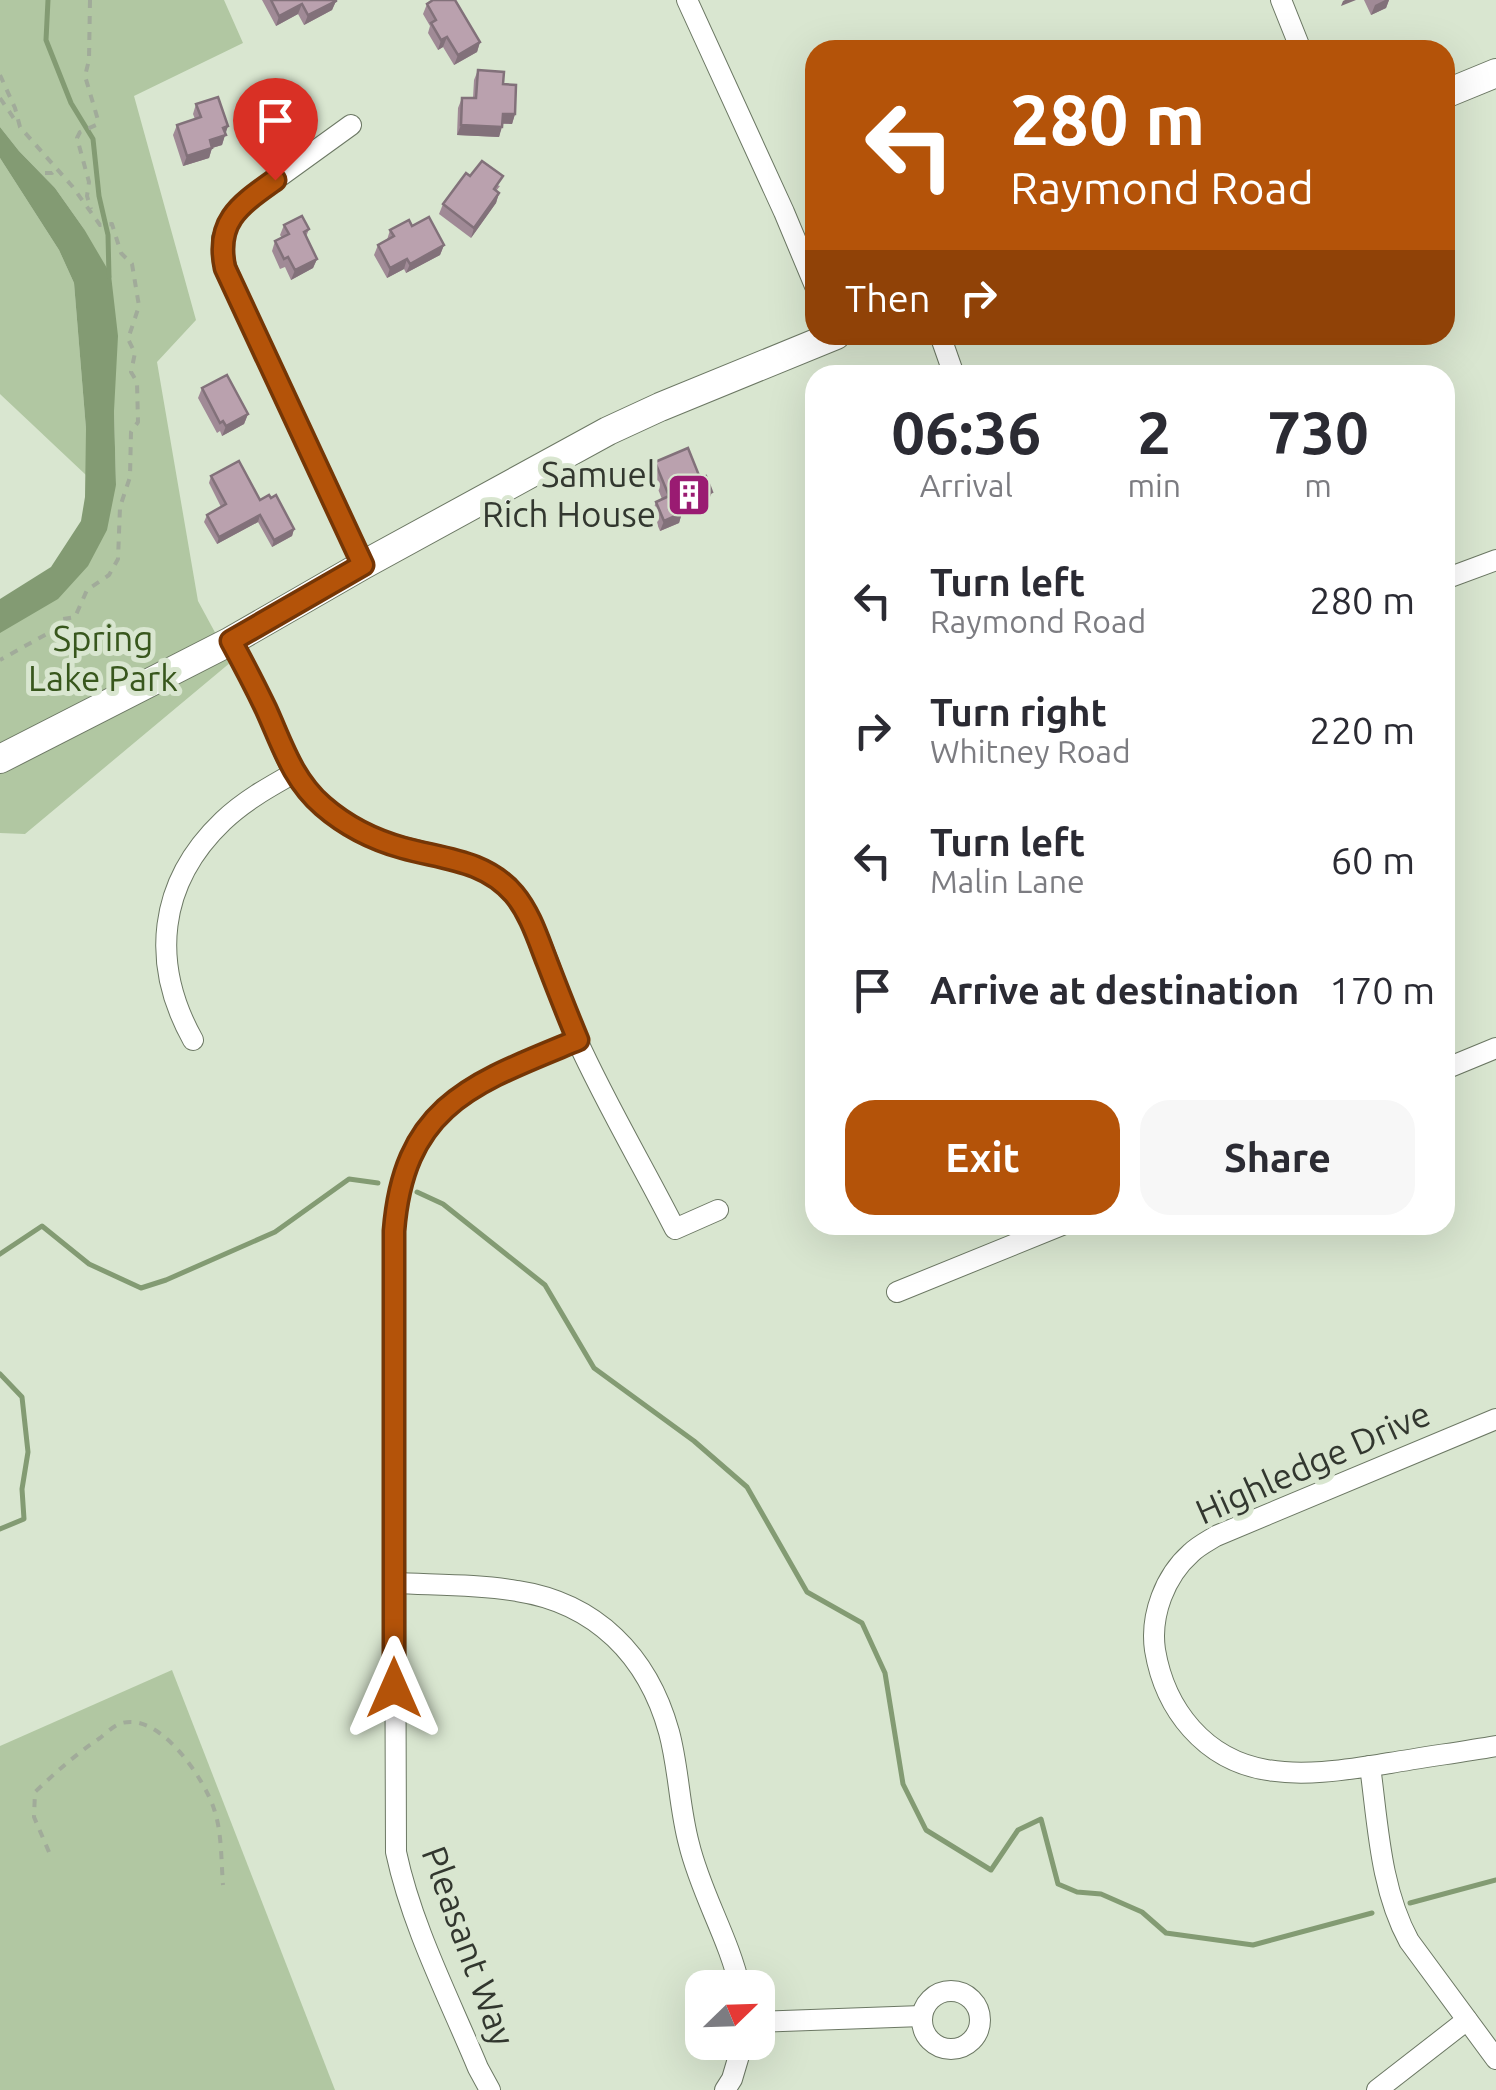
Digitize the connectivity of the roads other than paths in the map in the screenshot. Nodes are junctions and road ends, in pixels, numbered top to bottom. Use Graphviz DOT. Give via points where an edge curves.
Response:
graph roads {
  1 [pos="688,0"];
  2 [pos="1281,0"];
  3 [pos="1297,40"];
  4 [pos="1496,73"];
  5 [pos="1455,90"];
  6 [pos="351,125"];
  7 [pos="805,262"];
  8 [pos="812,345"];
  9 [pos="1496,560"];
  10 [pos="363,565"];
  11 [pos="1455,576"];
  12 [pos="231,641"];
  13 [pos="0,759"];
  14 [pos="294,773"];
  15 [pos="194,1040"];
  16 [pos="578,1040"];
  17 [pos="1496,1048"];
  18 [pos="1455,1065"];
  19 [pos="718,1210"];
  20 [pos="1037,1235"];
  21 [pos="897,1292"];
  22 [pos="1496,1419"];
  23 [pos="395,1583"];
  24 [pos="1496,1746"];
  25 [pos="1370,1766"];
  26 [pos="736,1970"];
  27 [pos="922,2016"];
  28 [pos="1467,2020"];
  29 [pos="775,2021"];
  30 [pos="1496,2059"];
  31 [pos="737,2060"];
  32 [pos="490,2090"];
  33 [pos="725,2090"];
  34 [pos="1377,2090"];
  1 -- 7 [label="street"];
  2 -- 3 [label="street"];
  4 -- 5 [label="main road"];
  6 -- 10 [label="street" via="240,206 226,226 222,254"];
  8 -- 10 [label="main road" via="608,431"];
  9 -- 11 [label="street"];
  10 -- 12 [label="main road"];
  12 -- 13 [label="main road"];
  12 -- 14 [label="street"];
  14 -- 15 [label="street" via="211,833 175,894 165,958 175,1003"];
  14 -- 16 [label="street" via="322,806 356,829 466,862 513,893 532,923"];
  16 -- 19 [label="street" via="676,1229"];
  16 -- 23 [label="street, Pleasant Way" via="458,1096 425,1132 401,1180 394,1231"];
  17 -- 18 [label="street"];
  20 -- 21 [label="street"];
  22 -- 25 [label="street, Highledge Drive" via="1216,1536 1191,1552 1168,1580 1156,1611 1154,1641 1168,1696 1193,1732 1220,1754 1270,1771"];
  23 -- 26 [label="street" via="534,1594 583,1614 631,1652 660,1701 689,1844"];
  23 -- 32 [label="street, Pleasant Way" via="396,1852 414,1914"];
  24 -- 25 [label="street"];
  25 -- 28 [label="street" via="1398,1921"];
  27 -- 29 [label="street"];
  28 -- 30 [label="street"];
  28 -- 34 [label="street"];
  31 -- 33 [label="street"];
}
